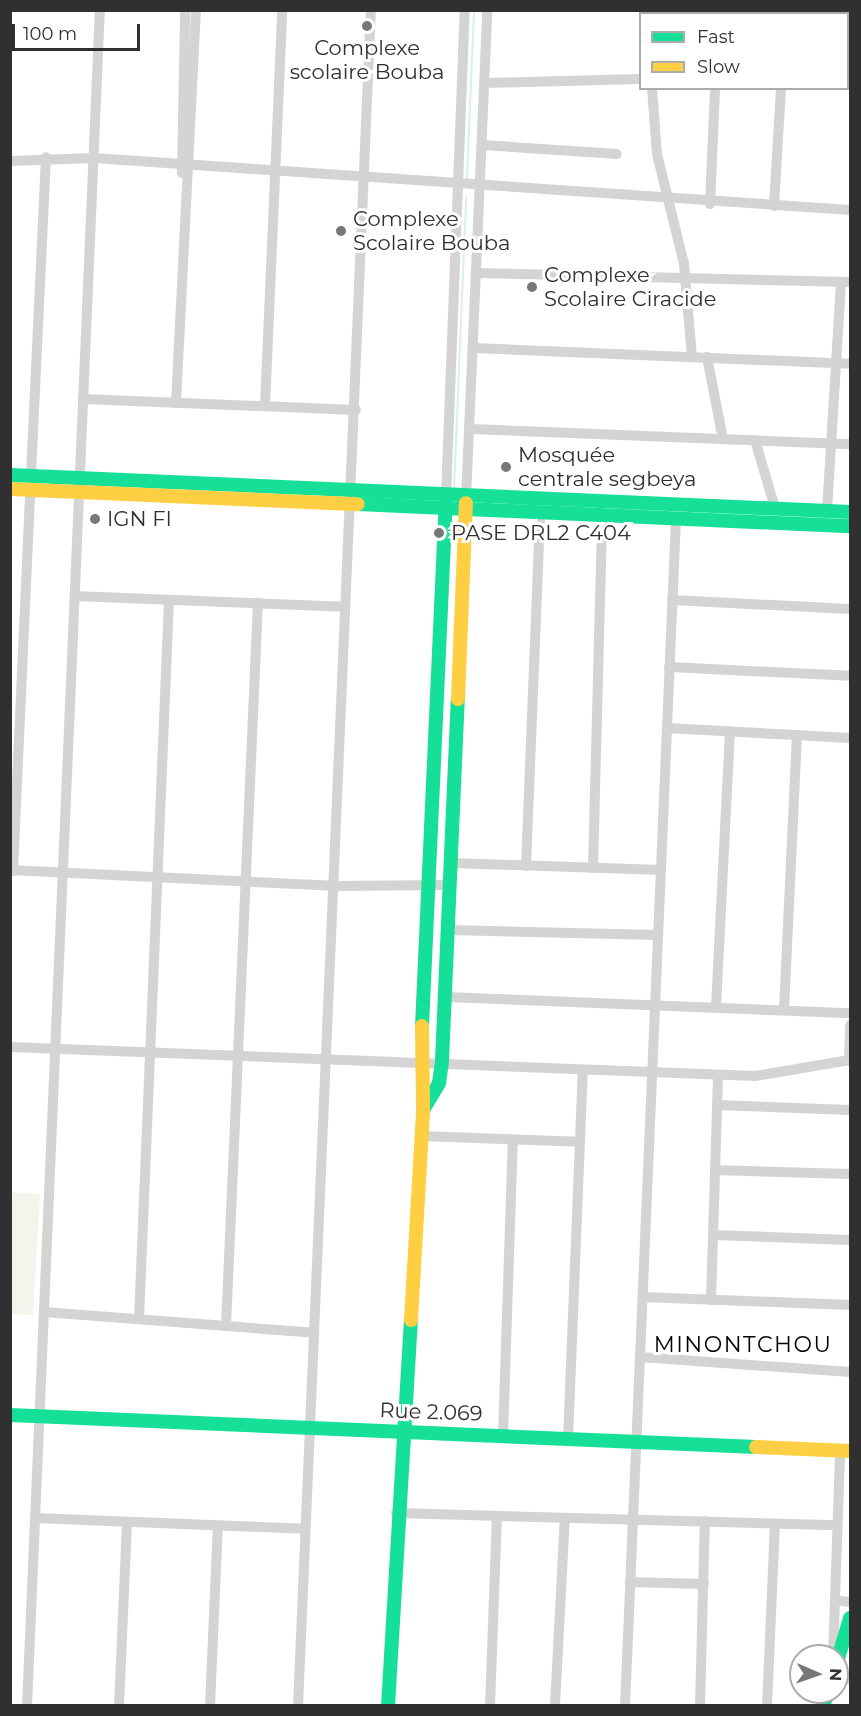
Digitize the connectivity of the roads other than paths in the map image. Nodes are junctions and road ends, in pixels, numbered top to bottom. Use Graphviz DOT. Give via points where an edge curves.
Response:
graph roads {
  1 [pos="100,10"];
  2 [pos="185,10"];
  3 [pos="196,10"];
  4 [pos="282,10"];
  5 [pos="371,10"];
  6 [pos="465,10"];
  7 [pos="487,10"];
  8 [pos="639,79"];
  9 [pos="485,83"];
  10 [pos="652,90"];
  11 [pos="715,90"];
  12 [pos="781,90"];
  13 [pos="482,145"];
  14 [pos="617,154"];
  15 [pos="46,157"];
  16 [pos="94,158"];
  17 [pos="10,161"];
  18 [pos="185,168"];
  19 [pos="276,172"];
  20 [pos="366,177"];
  21 [pos="460,182"];
  22 [pos="482,183"];
  23 [pos="666,194"];
  24 [pos="710,204"];
  25 [pos="774,206"];
  26 [pos="850,210"];
  27 [pos="477,273"];
  28 [pos="685,275"];
  29 [pos="846,282"];
  30 [pos="474,348"];
  31 [pos="692,357"];
  32 [pos="707,357"];
  33 [pos="837,364"];
  34 [pos="850,364"];
  35 [pos="83,399"];
  36 [pos="176,403"];
  37 [pos="265,406"];
  38 [pos="356,410"];
  39 [pos="471,429"];
  40 [pos="723,439"];
  41 [pos="755,440"];
  42 [pos="832,443"];
  43 [pos="850,444"];
  44 [pos="10,475"];
  45 [pos="83,477"];
  46 [pos="30,482"];
  47 [pos="10,489"];
  48 [pos="352,491"];
  49 [pos="83,493"];
  50 [pos="446,504"];
  51 [pos="466,505"];
  52 [pos="351,507"];
  53 [pos="775,508"];
  54 [pos="540,511"];
  55 [pos="827,511"];
  56 [pos="850,512"];
  57 [pos="602,515"];
  58 [pos="676,518"];
  59 [pos="850,526"];
  60 [pos="75,596"];
  61 [pos="169,600"];
  62 [pos="672,600"];
  63 [pos="258,603"];
  64 [pos="344,607"];
  65 [pos="850,609"];
  66 [pos="669,667"];
  67 [pos="850,675"];
  68 [pos="667,728"];
  69 [pos="730,731"];
  70 [pos="797,735"];
  71 [pos="850,738"];
  72 [pos="452,863"];
  73 [pos="526,866"];
  74 [pos="592,868"];
  75 [pos="661,870"];
  76 [pos="12,871"];
  77 [pos="63,873"];
  78 [pos="158,878"];
  79 [pos="247,882"];
  80 [pos="431,883"];
  81 [pos="451,885"];
  82 [pos="333,886"];
  83 [pos="450,930"];
  84 [pos="658,935"];
  85 [pos="447,997"];
  86 [pos="655,1005"];
  87 [pos="716,1007"];
  88 [pos="783,1010"];
  89 [pos="850,1013"];
  90 [pos="850,1025"];
  91 [pos="10,1047"];
  92 [pos="55,1049"];
  93 [pos="148,1053"];
  94 [pos="240,1056"];
  95 [pos="326,1060"];
  96 [pos="420,1060"];
  97 [pos="850,1060"];
  98 [pos="442,1061"];
  99 [pos="583,1070"];
  100 [pos="652,1073"];
  101 [pos="718,1075"];
  102 [pos="717,1105"];
  103 [pos="423,1110"];
  104 [pos="850,1110"];
  105 [pos="420,1136"];
  106 [pos="513,1140"];
  107 [pos="580,1142"];
  108 [pos="715,1170"];
  109 [pos="850,1174"];
  110 [pos="713,1235"];
  111 [pos="850,1240"];
  112 [pos="643,1297"];
  113 [pos="711,1300"];
  114 [pos="850,1305"];
  115 [pos="44,1312"];
  116 [pos="139,1319"];
  117 [pos="226,1326"];
  118 [pos="314,1333"];
  119 [pos="640,1357"];
  120 [pos="850,1372"];
  121 [pos="10,1414"];
  122 [pos="40,1416"];
  123 [pos="310,1428"];
  124 [pos="400,1432"];
  125 [pos="503,1436"];
  126 [pos="568,1439"];
  127 [pos="636,1442"];
  128 [pos="845,1451"];
  129 [pos="396,1513"];
  130 [pos="497,1516"];
  131 [pos="35,1518"];
  132 [pos="565,1518"];
  133 [pos="633,1520"];
  134 [pos="705,1521"];
  135 [pos="126,1522"];
  136 [pos="775,1523"];
  137 [pos="837,1525"];
  138 [pos="218,1526"];
  139 [pos="305,1529"];
  140 [pos="630,1582"];
  141 [pos="704,1584"];
  142 [pos="835,1600"];
  143 [pos="850,1602"];
  144 [pos="850,1618"];
  145 [pos="833,1644"];
  146 [pos="842,1644"];
  147 [pos="27,1706"];
  148 [pos="119,1706"];
  149 [pos="210,1706"];
  150 [pos="298,1706"];
  151 [pos="388,1706"];
  152 [pos="490,1706"];
  153 [pos="555,1706"];
  154 [pos="625,1706"];
  155 [pos="700,1706"];
  156 [pos="767,1706"];
  1 -- 16 [label="street"];
  2 -- 18 [label="street"];
  3 -- 18 [label="street"];
  4 -- 19 [label="street"];
  5 -- 20 [label="street"];
  6 -- 21 [label="street"];
  7 -- 9 [label="street"];
  8 -- 9 [label="street"];
  9 -- 13 [label="street"];
  10 -- 23 [label="street"];
  11 -- 24 [label="street"];
  12 -- 25 [label="street"];
  13 -- 14 [label="street"];
  13 -- 22 [label="street"];
  15 -- 16 [label="street"];
  15 -- 17 [label="street"];
  15 -- 46 [label="street"];
  16 -- 18 [label="street"];
  16 -- 35 [label="street"];
  18 -- 19 [label="street"];
  18 -- 36 [label="street" via="189,190"];
  19 -- 20 [label="street"];
  19 -- 37 [label="street"];
  20 -- 21 [label="street"];
  20 -- 38 [label="street"];
  21 -- 22 [label="street"];
  21 -- 50 [label="street"];
  22 -- 23 [label="street"];
  22 -- 27 [label="street"];
  23 -- 24 [label="street"];
  23 -- 28 [label="street"];
  24 -- 25 [label="street"];
  25 -- 26 [label="street"];
  27 -- 28 [label="street"];
  27 -- 30 [label="street"];
  28 -- 29 [label="street"];
  28 -- 31 [label="street"];
  29 -- 33 [label="street"];
  30 -- 31 [label="street"];
  30 -- 39 [label="street"];
  31 -- 32 [label="street"];
  32 -- 33 [label="street"];
  32 -- 40 [label="street"];
  33 -- 34 [label="street"];
  33 -- 42 [label="street"];
  35 -- 36 [label="street"];
  35 -- 45 [label="street"];
  36 -- 37 [label="street"];
  37 -- 38 [label="street"];
  38 -- 48 [label="street"];
  39 -- 40 [label="street"];
  39 -- 51 [label="street"];
  40 -- 41 [label="street"];
  41 -- 42 [label="street"];
  41 -- 53 [label="street"];
  42 -- 43 [label="street"];
  42 -- 55 [label="street"];
  44 -- 46 [label="street"];
  45 -- 46 [label="street"];
  45 -- 48 [label="street"];
  45 -- 49 [label="street"];
  46 -- 47 [label="street"];
  46 -- 49 [label="street"];
  46 -- 76 [label="street"];
  48 -- 50 [label="street"];
  48 -- 52 [label="street"];
  49 -- 52 [label="street"];
  49 -- 60 [label="street"];
  50 -- 51 [label="street"];
  50 -- 52 [label="street"];
  50 -- 80 [label="street"];
  51 -- 53 [label="street"];
  51 -- 54 [label="street"];
  51 -- 72 [label="street"];
  52 -- 64 [label="street"];
  53 -- 55 [label="street"];
  54 -- 57 [label="street"];
  54 -- 73 [label="street"];
  55 -- 56 [label="street"];
  57 -- 58 [label="street"];
  57 -- 74 [label="street"];
  58 -- 59 [label="street"];
  58 -- 62 [label="street"];
  60 -- 61 [label="street"];
  60 -- 77 [label="street"];
  61 -- 63 [label="street"];
  61 -- 78 [label="street"];
  62 -- 65 [label="street"];
  62 -- 66 [label="street"];
  63 -- 64 [label="street"];
  63 -- 79 [label="street"];
  64 -- 82 [label="street"];
  66 -- 67 [label="street"];
  66 -- 68 [label="street"];
  68 -- 69 [label="street"];
  68 -- 75 [label="street"];
  69 -- 70 [label="street"];
  69 -- 87 [label="street"];
  70 -- 71 [label="street"];
  70 -- 88 [label="street"];
  72 -- 73 [label="street"];
  72 -- 81 [label="street"];
  73 -- 74 [label="street"];
  74 -- 75 [label="street"];
  75 -- 84 [label="street"];
  76 -- 77 [label="street"];
  77 -- 78 [label="street"];
  77 -- 92 [label="street"];
  78 -- 79 [label="street"];
  78 -- 93 [label="street"];
  79 -- 82 [label="street"];
  79 -- 94 [label="street"];
  80 -- 81 [label="street"];
  80 -- 82 [label="street"];
  80 -- 96 [label="street"];
  81 -- 83 [label="street"];
  82 -- 95 [label="street"];
  83 -- 84 [label="street"];
  83 -- 85 [label="street"];
  84 -- 86 [label="street"];
  85 -- 86 [label="street"];
  85 -- 98 [label="street"];
  86 -- 87 [label="street"];
  86 -- 100 [label="street"];
  87 -- 88 [label="street"];
  88 -- 89 [label="street"];
  90 -- 97 [label="street"];
  91 -- 92 [label="street"];
  92 -- 93 [label="street"];
  92 -- 115 [label="street"];
  93 -- 94 [label="street"];
  93 -- 116 [label="street"];
  94 -- 95 [label="street"];
  94 -- 117 [label="street"];
  95 -- 96 [label="street"];
  95 -- 118 [label="street"];
  96 -- 98 [label="street"];
  96 -- 103 [label="street"];
  97 -- 101 [label="street" via="770,1075"];
  98 -- 99 [label="street"];
  98 -- 103 [label="street" via="439,1083"];
  99 -- 100 [label="street"];
  99 -- 107 [label="street"];
  100 -- 101 [label="street"];
  100 -- 112 [label="street"];
  101 -- 102 [label="street"];
  102 -- 104 [label="street"];
  102 -- 108 [label="street"];
  103 -- 105 [label="street"];
  105 -- 106 [label="street"];
  105 -- 124 [label="street"];
  106 -- 107 [label="street"];
  106 -- 125 [label="street"];
  107 -- 126 [label="street"];
  108 -- 109 [label="street"];
  108 -- 110 [label="street"];
  110 -- 111 [label="street"];
  110 -- 113 [label="street"];
  112 -- 113 [label="street"];
  112 -- 119 [label="street"];
  113 -- 114 [label="street"];
  115 -- 116 [label="street"];
  115 -- 122 [label="street"];
  116 -- 117 [label="street"];
  117 -- 118 [label="street"];
  118 -- 123 [label="street"];
  119 -- 120 [label="street"];
  119 -- 127 [label="street"];
  121 -- 122 [label="street, Rue 2.069"];
  122 -- 123 [label="street, Rue 2.069"];
  122 -- 131 [label="street"];
  123 -- 124 [label="street, Rue 2.069"];
  123 -- 139 [label="street"];
  124 -- 125 [label="street, Rue 2.069"];
  124 -- 129 [label="street"];
  125 -- 126 [label="street, Rue 2.069"];
  126 -- 127 [label="street, Rue 2.069"];
  127 -- 128 [label="street, Rue 2.069"];
  127 -- 133 [label="street"];
  128 -- 137 [label="street"];
  129 -- 130 [label="street"];
  129 -- 151 [label="street"];
  130 -- 132 [label="street"];
  130 -- 152 [label="street"];
  131 -- 135 [label="street"];
  131 -- 147 [label="street"];
  132 -- 133 [label="street"];
  132 -- 153 [label="street"];
  133 -- 134 [label="street"];
  133 -- 140 [label="street"];
  134 -- 136 [label="street"];
  134 -- 141 [label="street"];
  135 -- 138 [label="street"];
  135 -- 148 [label="street"];
  136 -- 137 [label="street"];
  136 -- 156 [label="street"];
  137 -- 142 [label="street"];
  138 -- 139 [label="street"];
  138 -- 149 [label="street"];
  139 -- 150 [label="street"];
  140 -- 141 [label="street"];
  140 -- 154 [label="street"];
  141 -- 155 [label="street"];
  142 -- 143 [label="street"];
  142 -- 145 [label="street"];
  144 -- 146 [label="street"];
}
